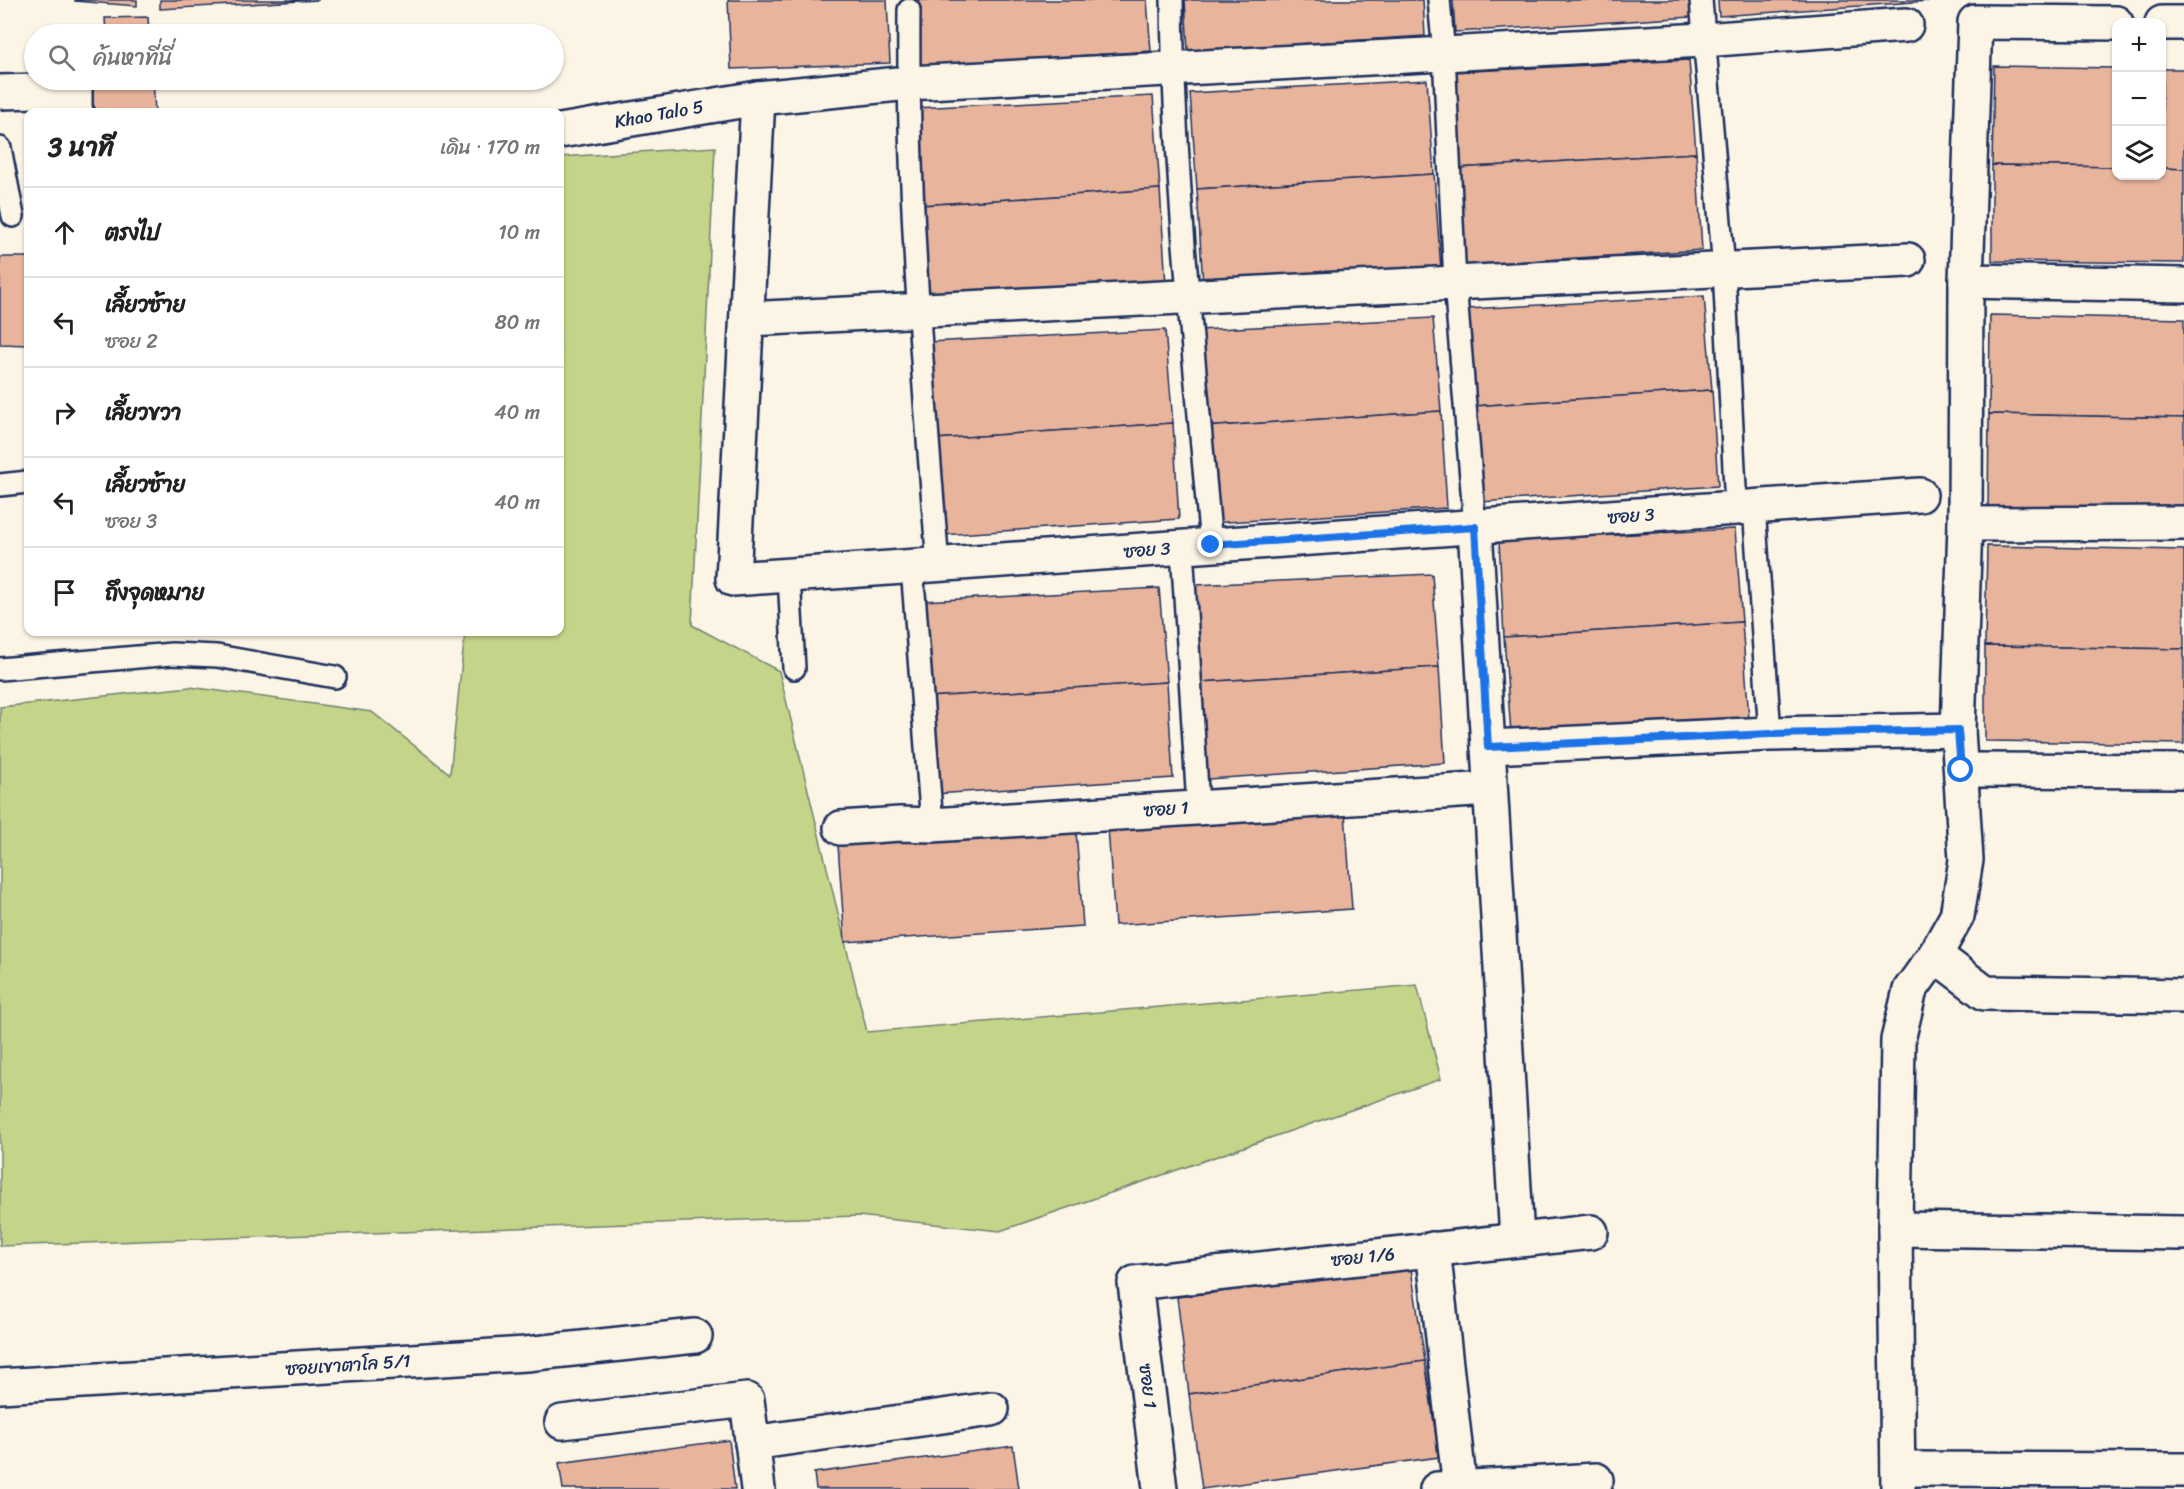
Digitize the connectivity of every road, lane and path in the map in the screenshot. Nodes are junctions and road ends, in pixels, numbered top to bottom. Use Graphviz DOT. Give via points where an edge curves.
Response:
graph roads {
  1 [pos="1172,0"];
  2 [pos="1439,0"];
  3 [pos="1701,0"];
  4 [pos="909,10"];
  5 [pos="2112,23"];
  6 [pos="2166,23"];
  7 [pos="2184,23"];
  8 [pos="1906,25"];
  9 [pos="1703,40"];
  10 [pos="1444,54"];
  11 [pos="1173,69"];
  12 [pos="909,83"];
  13 [pos="0,92"];
  14 [pos="758,98"];
  15 [pos="79,100"];
  16 [pos="564,130"];
  17 [pos="1,161"];
  18 [pos="13,216"];
  19 [pos="1908,260"];
  20 [pos="1724,269"];
  21 [pos="1966,280"];
  22 [pos="1455,283"];
  23 [pos="2184,285"];
  24 [pos="1189,297"];
  25 [pos="918,310"];
  26 [pos="748,318"];
  27 [pos="24,482"];
  28 [pos="0,485"];
  29 [pos="1920,495"];
  30 [pos="1745,508"];
  31 [pos="2184,523"];
  32 [pos="1965,524"];
  33 [pos="1475,527"];
  34 [pos="1197,546"];
  35 [pos="925,566"];
  36 [pos="789,576"];
  37 [pos="794,668"];
  38 [pos="0,669"];
  39 [pos="335,677"];
  40 [pos="1958,730"];
  41 [pos="1770,734"];
  42 [pos="1488,747"];
  43 [pos="1961,770"];
  44 [pos="2184,771"];
  45 [pos="1490,789"];
  46 [pos="1198,806"];
  47 [pos="932,825"];
  48 [pos="841,828"];
  49 [pos="1935,955"];
  50 [pos="2184,996"];
  51 [pos="1895,1229"];
  52 [pos="1591,1232"];
  53 [pos="2184,1233"];
  54 [pos="1517,1239"];
  55 [pos="1433,1249"];
  56 [pos="1135,1283"];
  57 [pos="695,1336"];
  58 [pos="0,1386"];
  59 [pos="992,1409"];
  60 [pos="562,1422"];
  61 [pos="752,1443"];
  62 [pos="2184,1470"];
  63 [pos="1898,1479"];
  64 [pos="1596,1480"];
  65 [pos="1452,1488"];
  66 [pos="758,1489"];
  67 [pos="1160,1489"];
  1 -- 11 [label="lane"];
  2 -- 10 [label="lane"];
  3 -- 9 [label="lane"];
  4 -- 12 [label="lane"];
  5 -- 21 [label="street" via="1975,22"];
  6 -- 7 [label="street"];
  8 -- 9 [label="street, Khao Talo 5"];
  9 -- 10 [label="street, Khao Talo 5"];
  9 -- 20 [label="lane"];
  10 -- 11 [label="street, Khao Talo 5"];
  10 -- 22 [label="lane"];
  11 -- 12 [label="street, Khao Talo 5"];
  11 -- 24 [label="lane"];
  12 -- 14 [label="street, Khao Talo 5"];
  12 -- 25 [label="lane"];
  13 -- 15 [label="street" via="38,91"];
  14 -- 16 [label="street, Khao Talo 5"];
  14 -- 26 [label="street"];
  17 -- 18 [label="lane"];
  19 -- 20 [label="street"];
  20 -- 22 [label="street"];
  20 -- 30 [label="lane"];
  21 -- 23 [label="street"];
  21 -- 32 [label="street"];
  22 -- 24 [label="street"];
  22 -- 33 [label="lane"];
  24 -- 25 [label="street"];
  24 -- 34 [label="lane"];
  25 -- 26 [label="street"];
  25 -- 35 [label="lane"];
  26 -- 36 [label="street, ซอย 3" via="733,579"];
  27 -- 28 [label="lane"];
  29 -- 30 [label="street, ซอย 3"];
  30 -- 33 [label="street, ซอย 3"];
  30 -- 41 [label="lane"];
  31 -- 32 [label="street"];
  32 -- 40 [label="street"];
  33 -- 34 [label="street, ซอย 3"];
  33 -- 42 [label="street"];
  34 -- 35 [label="street, ซอย 3"];
  34 -- 46 [label="lane"];
  35 -- 36 [label="street, ซอย 3"];
  35 -- 47 [label="lane"];
  36 -- 37 [label="lane"];
  38 -- 39 [label="lane" via="172,654 217,656"];
  40 -- 41 [label="street"];
  40 -- 43 [label="street"];
  41 -- 42 [label="street"];
  42 -- 45 [label="street"];
  43 -- 44 [label="street"];
  43 -- 49 [label="street" via="1966,860 1957,916"];
  45 -- 46 [label="street, ซอย 1"];
  45 -- 54 [label="street"];
  46 -- 47 [label="street, ซอย 1"];
  47 -- 48 [label="street, ซอย 1"];
  49 -- 50 [label="street" via="1985,993"];
  49 -- 51 [label="street" via="1910,990 1898,1040"];
  51 -- 53 [label="street"];
  51 -- 63 [label="street"];
  52 -- 54 [label="street, ซอย 1/6"];
  54 -- 55 [label="street, ซอย 1/6"];
  55 -- 56 [label="street, ซอย 1/6"];
  55 -- 65 [label="street"];
  56 -- 67 [label="street, ซอย 1"];
  57 -- 58 [label="street, ซอยเขาตาโล 5/1" via="526,1354"];
  59 -- 61 [label="street"];
  60 -- 61 [label="street" via="747,1400"];
  61 -- 66 [label="street"];
  62 -- 63 [label="street"];
  64 -- 65 [label="street"];
}
